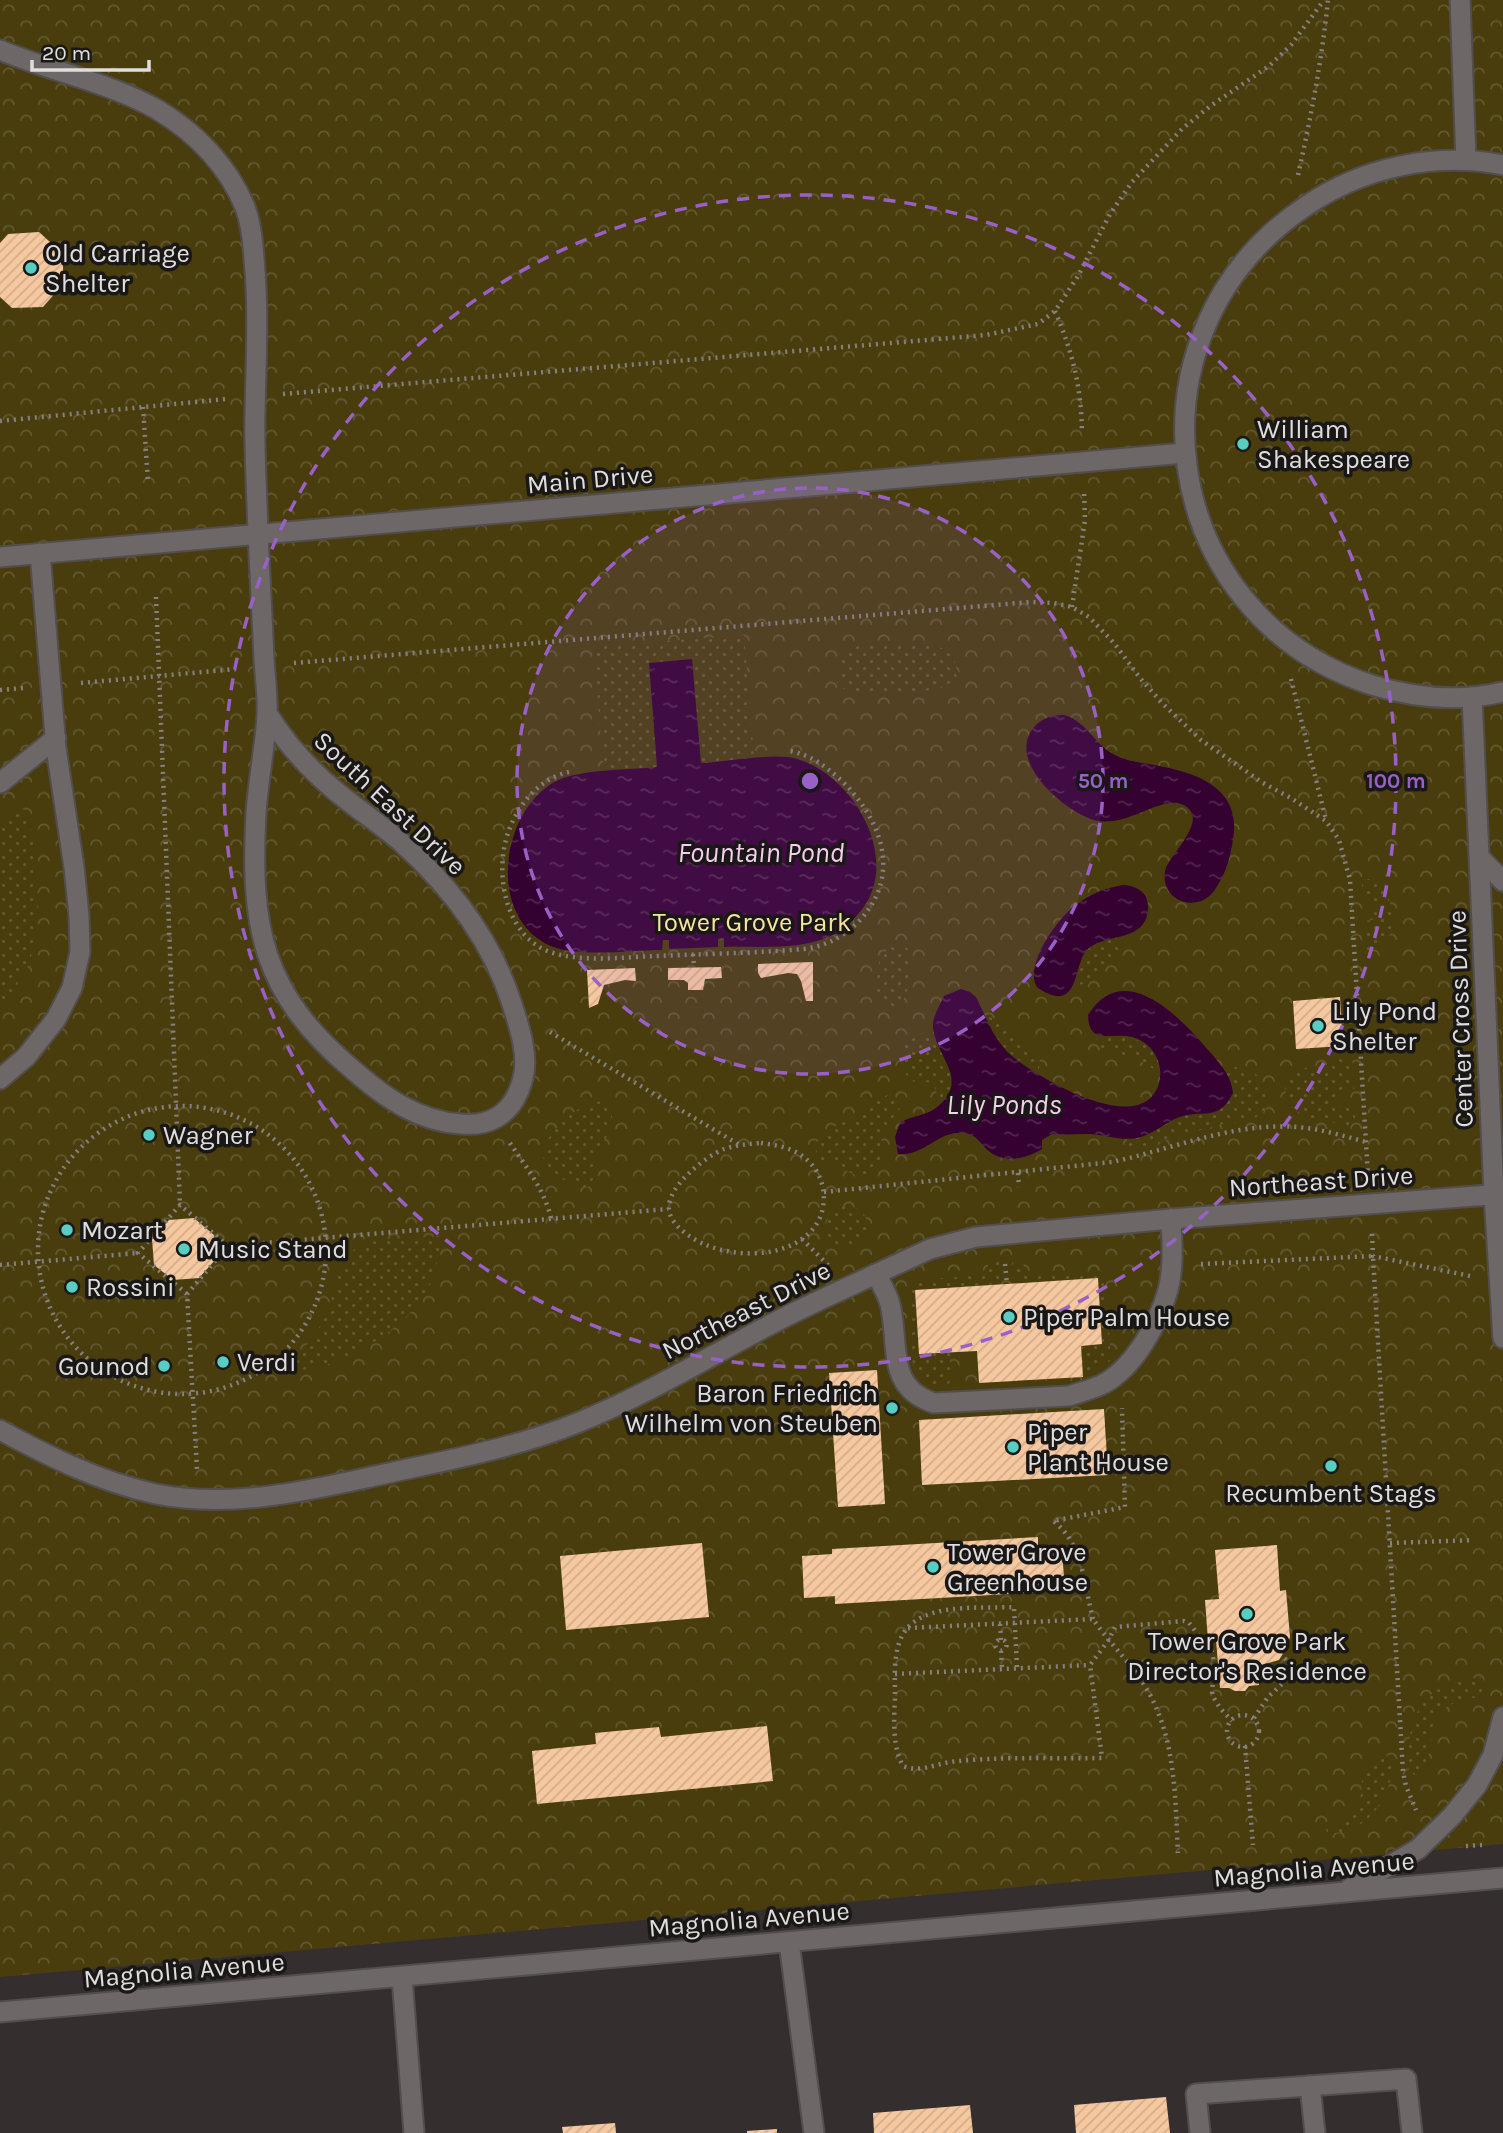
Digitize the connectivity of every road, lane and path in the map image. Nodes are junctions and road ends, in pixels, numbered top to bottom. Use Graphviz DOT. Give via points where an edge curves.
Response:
graph roads {
  1 [pos="1326,0"];
  2 [pos="1460,0"];
  3 [pos="0,50"];
  4 [pos="1302,158"];
  5 [pos="1466,160"];
  6 [pos="1503,165"];
  7 [pos="1055,311"];
  8 [pos="282,394"];
  9 [pos="1081,397"];
  10 [pos="218,400"];
  11 [pos="143,407"];
  12 [pos="0,421"];
  13 [pos="1185,453"];
  14 [pos="148,482"];
  15 [pos="1085,520"];
  16 [pos="258,534"];
  17 [pos="40,554"];
  18 [pos="0,557"];
  19 [pos="156,597"];
  20 [pos="1072,607"];
  21 [pos="312,661"];
  22 [pos="219,670"];
  23 [pos="159,676"];
  24 [pos="97,681"];
  25 [pos="1293,690"];
  26 [pos="1503,692"];
  27 [pos="1472,697"];
  28 [pos="267,713"];
  29 [pos="55,738"];
  30 [pos="790,751"];
  31 [pos="569,772"];
  32 [pos="0,783"];
  33 [pos="1326,821"];
  34 [pos="1480,858"];
  35 [pos="1503,881"];
  36 [pos="693,954"];
  37 [pos="694,968"];
  38 [pos="1359,1021"];
  39 [pos="1342,1022"];
  40 [pos="554,1034"];
  41 [pos="4,1073"];
  42 [pos="176,1105"];
  43 [pos="1366,1142"];
  44 [pos="739,1145"];
  45 [pos="514,1149"];
  46 [pos="1018,1173"];
  47 [pos="1368,1173"];
  48 [pos="1019,1187"];
  49 [pos="824,1192"];
  50 [pos="1499,1194"];
  51 [pos="180,1205"];
  52 [pos="668,1209"];
  53 [pos="551,1218"];
  54 [pos="1171,1219"];
  55 [pos="1372,1235"];
  56 [pos="326,1238"];
  57 [pos="228,1245"];
  58 [pos="138,1253"];
  59 [pos="1373,1256"];
  60 [pos="38,1261"];
  61 [pos="0,1265"];
  62 [pos="1172,1266"];
  63 [pos="1435,1269"];
  64 [pos="876,1273"];
  65 [pos="187,1294"];
  66 [pos="1503,1338"];
  67 [pos="1121,1372"];
  68 [pos="193,1393"];
  69 [pos="0,1430"];
  70 [pos="197,1450"];
  71 [pos="1472,1540"];
  72 [pos="1390,1543"];
  73 [pos="1093,1619"];
  74 [pos="1015,1623"];
  75 [pos="1000,1624"];
  76 [pos="907,1628"];
  77 [pos="1001,1640"];
  78 [pos="1108,1642"];
  79 [pos="1006,1645"];
  80 [pos="1016,1645"];
  81 [pos="1001,1651"];
  82 [pos="1282,1656"];
  83 [pos="1090,1665"];
  84 [pos="1017,1667"];
  85 [pos="1002,1669"];
  86 [pos="895,1674"];
  87 [pos="1503,1717"];
  88 [pos="1254,1718"];
  89 [pos="1232,1721"];
  90 [pos="1245,1746"];
  91 [pos="1418,1815"];
  92 [pos="1253,1845"];
  93 [pos="1482,1845"];
  94 [pos="1462,1846"];
  95 [pos="1178,1853"];
  96 [pos="1503,1878"];
  97 [pos="1342,1893"];
  98 [pos="789,1942"];
  99 [pos="402,1977"];
  100 [pos="0,2012"];
  101 [pos="1310,2086"];
  102 [pos="414,2133"];
  103 [pos="814,2133"];
  104 [pos="1200,2133"];
  105 [pos="1315,2133"];
  106 [pos="1412,2133"];
  1 -- 4 [label="path" via="1314,106"];
  1 -- 7 [label="path" via="1269,66 1181,129 1132,182"];
  2 -- 5 [label="street"];
  3 -- 16 [label="street, South East Drive" via="127,94 159,111 188,131 231,179 246,209 257,283"];
  5 -- 6 [label="street"];
  5 -- 13 [label="street" via="1423,162 1374,172 1327,191 1265,237 1231,278 1196,349 1185,401"];
  7 -- 8 [label="path" via="1038,324 986,335"];
  7 -- 9 [label="path"];
  10 -- 11 [label="path"];
  11 -- 12 [label="path"];
  11 -- 14 [label="path"];
  13 -- 16 [label="street, Main Drive"];
  13 -- 27 [label="street" via="1198,516 1215,555 1252,607 1283,637 1321,663 1372,685 1427,696"];
  15 -- 20 [label="path"];
  16 -- 17 [label="street, Main Drive"];
  16 -- 28 [label="street, South East Drive"];
  17 -- 18 [label="street, Main Drive"];
  17 -- 29 [label="street"];
  19 -- 23 [label="path"];
  20 -- 21 [label="path" via="1031,602"];
  20 -- 33 [label="path" via="1101,629 1163,704 1201,740"];
  22 -- 23 [label="path"];
  23 -- 24 [label="path"];
  23 -- 42 [label="path"];
  25 -- 33 [label="path"];
  26 -- 27 [label="street"];
  27 -- 34 [label="street, Center Cross Drive"];
  28 -- 28 [label="street, South East Drive" via="256,825 259,924 270,965 293,1009 329,1050 408,1111 464,1125 482,1123 510,1109 525,1073 523,1047 508,990 465,910 402,843 304,762"];
  29 -- 32 [label="street"];
  29 -- 41 [label="street" via="74,867 80,952 72,988 56,1019 26,1057"];
  30 -- 36 [label="path" via="826,766 864,807 883,853 877,895 852,929 828,944"];
  31 -- 36 [label="path" via="550,778 528,797 512,821 502,866 507,902 519,927 550,952 577,957"];
  33 -- 38 [label="path" via="1339,840 1350,880"];
  34 -- 35 [label="street"];
  34 -- 50 [label="street, Center Cross Drive"];
  36 -- 37 [label="path"];
  38 -- 39 [label="path"];
  38 -- 43 [label="path"];
  40 -- 44 [label="path"];
  42 -- 51 [label="path"];
  42 -- 56 [label="path" via="221,1110 256,1125 289,1151 308,1178 322,1211"];
  42 -- 60 [label="path" via="124,1117 97,1133 70,1158 42,1214"];
  43 -- 46 [label="path" via="1296,1127 1265,1128 1204,1137 1112,1162"];
  43 -- 47 [label="path"];
  44 -- 49 [label="path" via="779,1146 805,1158 820,1175"];
  44 -- 52 [label="path" via="698,1164 678,1186"];
  45 -- 53 [label="path" via="539,1185"];
  46 -- 48 [label="path"];
  46 -- 49 [label="path"];
  49 -- 52 [label="path" via="820,1220 811,1231 786,1247 759,1252 728,1252 698,1242 674,1223"];
  50 -- 54 [label="street, Northeast Drive"];
  50 -- 66 [label="street, Center Cross Drive"];
  51 -- 57 [label="path"];
  51 -- 58 [label="path"];
  52 -- 53 [label="path"];
  53 -- 56 [label="path"];
  54 -- 62 [label="street"];
  54 -- 64 [label="street, Northeast Drive" via="976,1237 920,1253"];
  55 -- 59 [label="path"];
  56 -- 57 [label="path"];
  56 -- 68 [label="path" via="322,1290 296,1338 273,1362 244,1381"];
  57 -- 65 [label="path"];
  58 -- 60 [label="path"];
  58 -- 65 [label="path"];
  59 -- 62 [label="path"];
  59 -- 63 [label="path"];
  59 -- 72 [label="path"];
  60 -- 61 [label="path"];
  60 -- 68 [label="path" via="51,1310 67,1337 89,1360 142,1388"];
  62 -- 67 [label="street" via="1158,1315"];
  64 -- 67 [label="street" via="890,1306 899,1371 905,1385 920,1398 934,1403 1069,1396"];
  64 -- 69 [label="street, Northeast Drive" via="577,1424 512,1445 290,1493 198,1500 158,1494 62,1462"];
  65 -- 68 [label="path"];
  67 -- 73 [label="path" via="1125,1507 1053,1521 1070,1537"];
  68 -- 70 [label="path"];
  71 -- 72 [label="path"];
  72 -- 91 [label="path" via="1403,1772"];
  73 -- 74 [label="path"];
  73 -- 78 [label="path"];
  74 -- 75 [label="path"];
  74 -- 76 [label="path" via="1014,1608 942,1610 924,1615"];
  74 -- 80 [label="path"];
  75 -- 76 [label="path"];
  75 -- 77 [label="path"];
  76 -- 86 [label="path" via="898,1647"];
  77 -- 79 [label="path"];
  77 -- 81 [label="path" via="992,1646"];
  78 -- 83 [label="path"];
  78 -- 89 [label="path" via="1115,1627 1189,1623 1212,1652 1212,1695"];
  78 -- 95 [label="path" via="1147,1689 1166,1732"];
  79 -- 80 [label="path"];
  79 -- 81 [label="path"];
  80 -- 84 [label="path"];
  81 -- 85 [label="path"];
  82 -- 88 [label="path" via="1294,1672"];
  83 -- 84 [label="path"];
  83 -- 86 [label="path" via="1102,1759 953,1762 926,1769 907,1768 901,1762 894,1729"];
  84 -- 85 [label="path"];
  85 -- 86 [label="path"];
  87 -- 97 [label="street" via="1493,1755 1452,1816 1418,1849"];
  88 -- 89 [label="path" via="1241,1716"];
  88 -- 90 [label="path" via="1258,1737"];
  89 -- 90 [label="path" via="1230,1738"];
  90 -- 92 [label="path"];
  93 -- 94 [label="path"];
  96 -- 97 [label="street, Magnolia Avenue"];
  97 -- 98 [label="street, Magnolia Avenue"];
  98 -- 99 [label="street, Magnolia Avenue"];
  98 -- 103 [label="street"];
  99 -- 100 [label="street, Magnolia Avenue"];
  99 -- 102 [label="street"];
  101 -- 104 [label="street" via="1195,2094"];
  101 -- 105 [label="street"];
  101 -- 106 [label="street" via="1406,2079"];
}
